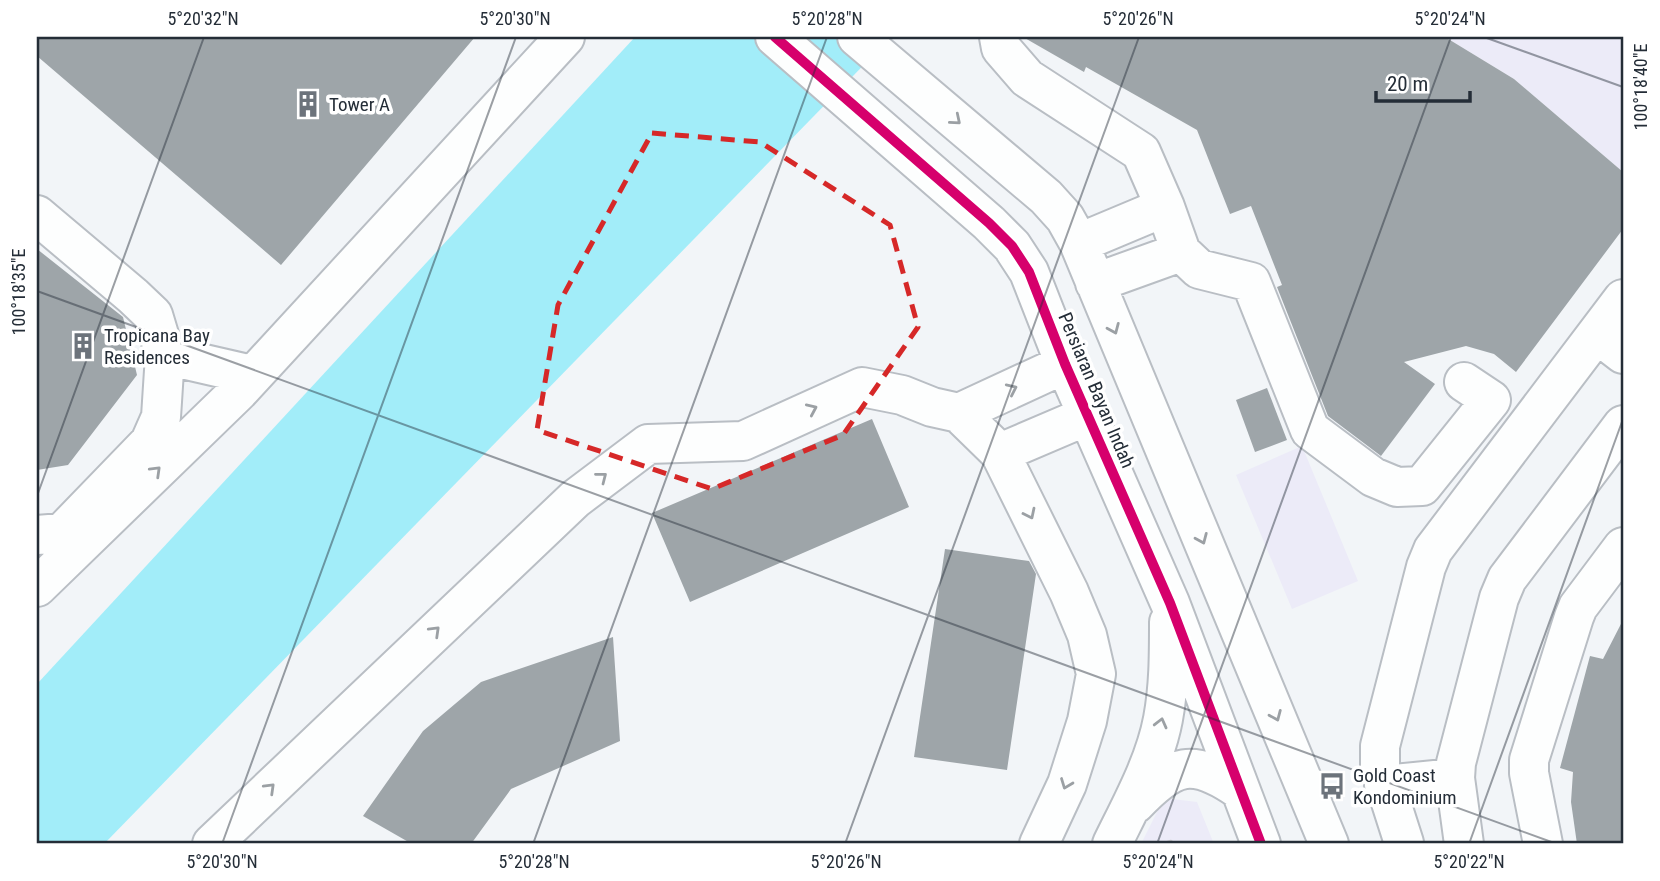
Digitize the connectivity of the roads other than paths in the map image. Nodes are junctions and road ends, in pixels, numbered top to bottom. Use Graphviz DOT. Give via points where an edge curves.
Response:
graph roads {
  1 [pos="565,37"];
  2 [pos="775,37"];
  3 [pos="857,37"];
  4 [pos="999,37"];
  5 [pos="1165,207"];
  6 [pos="37,215"];
  7 [pos="1079,243"];
  8 [pos="1181,252"];
  9 [pos="1095,283"];
  10 [pos="1623,299"];
  11 [pos="1610,344"];
  12 [pos="165,364"];
  13 [pos="1065,364"];
  14 [pos="1464,382"];
  15 [pos="246,383"];
  16 [pos="959,413"];
  17 [pos="1088,415"];
  18 [pos="1623,425"];
  19 [pos="1000,453"];
  20 [pos="37,535"];
  21 [pos="1623,547"];
  22 [pos="37,587"];
  23 [pos="1170,603"];
  24 [pos="1250,653"];
  25 [pos="1197,675"];
  26 [pos="1455,778"];
  27 [pos="1384,785"];
  28 [pos="1240,790"];
  29 [pos="1128,810"];
  30 [pos="1404,843"];
  31 [pos="212,844"];
  32 [pos="1039,844"];
  33 [pos="1112,844"];
  34 [pos="1261,844"];
  35 [pos="1329,844"];
  36 [pos="1464,844"];
  37 [pos="1543,844"];
  1 -- 15 [label="street"];
  2 -- 13 [label="street, Persiaran Bayan Indah" via="1012,246 1028,272"];
  3 -- 7 [label="street, Persiaran Bayan Indah, one-way" via="1046,197"];
  4 -- 5 [label="street" via="1001,48 1027,78 1141,152"];
  5 -- 7 [label="street"];
  5 -- 8 [label="street"];
  6 -- 12 [label="street" via="153,315"];
  7 -- 9 [label="street, Persiaran Bayan Indah"];
  8 -- 9 [label="street"];
  8 -- 14 [label="street" via="1199,269 1251,282 1310,430 1373,477 1397,487 1422,486 1492,400"];
  9 -- 24 [label="street, Persiaran Bayan Indah, one-way"];
  10 -- 11 [label="street"];
  11 -- 27 [label="street" via="1433,550 1380,746"];
  12 -- 15 [label="street"];
  12 -- 20 [label="street" via="161,417 150,442 62,533"];
  16 -- 13 [label="street, one-way"];
  13 -- 17 [label="street, Persiaran Bayan Indah"];
  22 -- 15 [label="street, one-way"];
  16 -- 19 [label="street"];
  31 -- 16 [label="street, one-way" via="575,499 648,444 743,441 862,387"];
  17 -- 19 [label="street"];
  17 -- 23 [label="street, Persiaran Bayan Indah"];
  18 -- 26 [label="street" via="1507,579"];
  19 -- 32 [label="street, one-way" via="1069,592 1087,635 1096,674 1067,784"];
  21 -- 37 [label="street" via="1578,607 1529,760"];
  23 -- 25 [label="street, Persiaran Bayan Indah"];
  29 -- 23 [label="street, one-way" via="1163,722"];
  24 -- 25 [label="street"];
  24 -- 35 [label="street, Persiaran Bayan Indah, one-way"];
  25 -- 28 [label="street, Persiaran Bayan Indah"];
  26 -- 27 [label="street"];
  26 -- 36 [label="street"];
  27 -- 30 [label="street"];
  28 -- 29 [label="street" via="1218,775 1194,767 1156,782"];
  28 -- 34 [label="street, Persiaran Bayan Indah"];
  29 -- 33 [label="street"];
}
